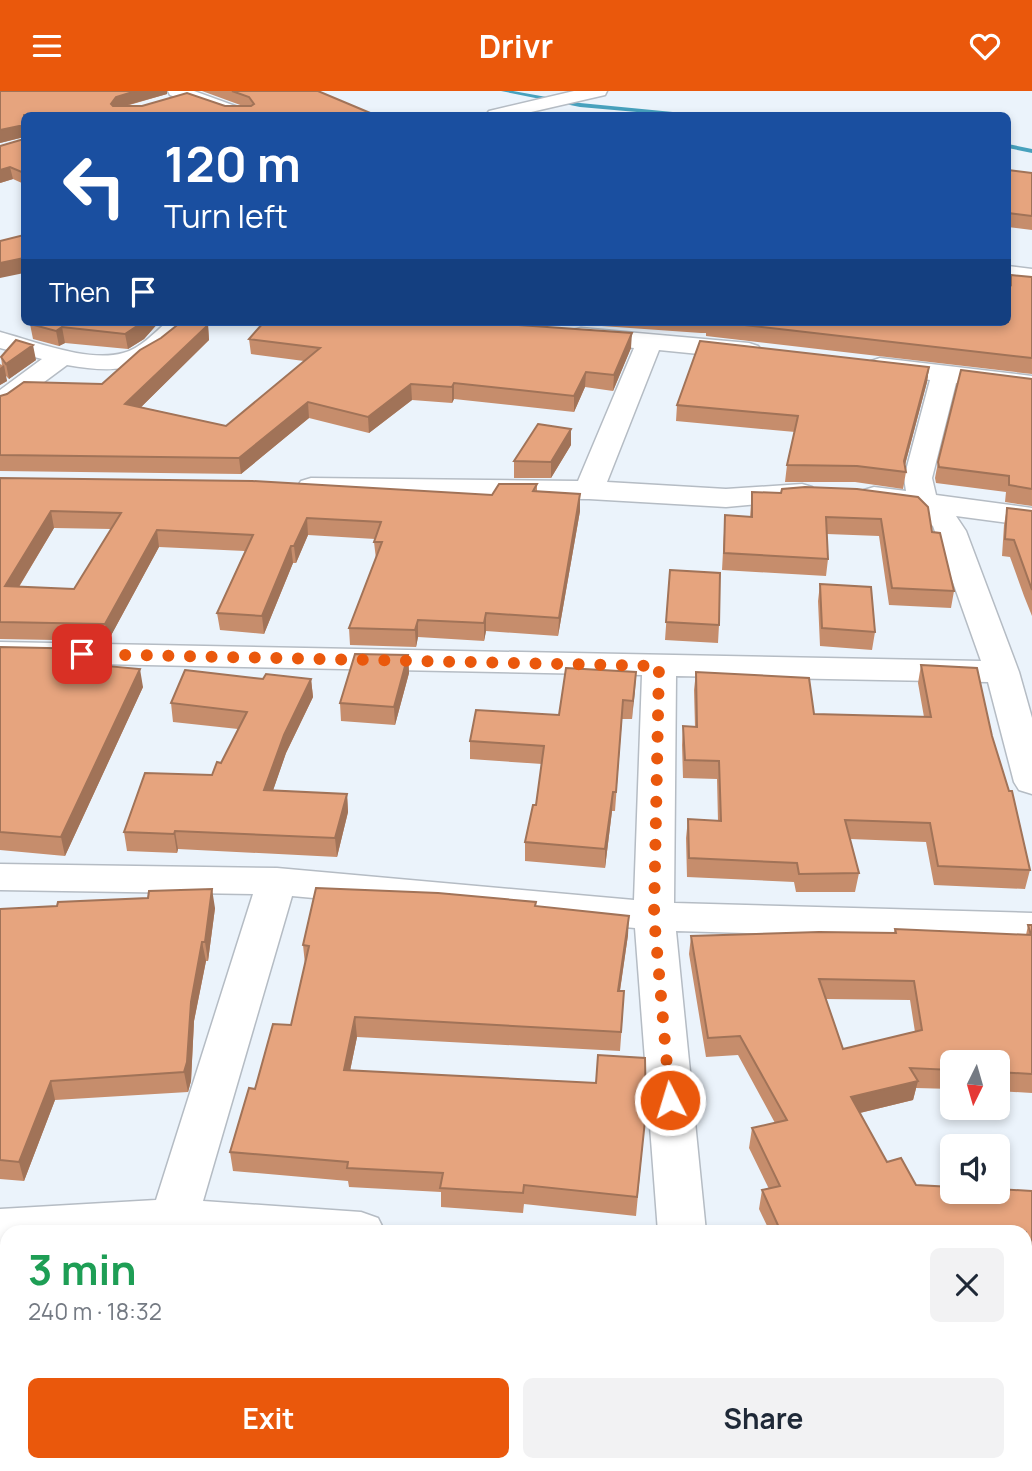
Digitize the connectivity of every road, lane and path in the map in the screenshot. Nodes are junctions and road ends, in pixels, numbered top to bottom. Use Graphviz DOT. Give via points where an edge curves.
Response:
graph roads {
  1 [pos="598,91"];
  2 [pos="176,97"];
  3 [pos="231,112"];
  4 [pos="508,112"];
  5 [pos="1011,273"];
  6 [pos="1032,276"];
  7 [pos="177,326"];
  8 [pos="555,333"];
  9 [pos="0,340"];
  10 [pos="650,340"];
  11 [pos="767,346"];
  12 [pos="62,357"];
  13 [pos="853,363"];
  14 [pos="946,374"];
  15 [pos="1032,384"];
  16 [pos="0,402"];
  17 [pos="287,487"];
  18 [pos="589,490"];
  19 [pos="922,502"];
  20 [pos="1032,517"];
  21 [pos="0,652"];
  22 [pos="659,666"];
  23 [pos="1002,672"];
  24 [pos="1032,782"];
  25 [pos="0,877"];
  26 [pos="277,881"];
  27 [pos="654,916"];
  28 [pos="1032,927"];
  29 [pos="171,1225"];
  30 [pos="681,1225"];
  1 -- 4 [label="street"];
  2 -- 3 [label="street"];
  5 -- 6 [label="street"];
  7 -- 12 [label="street" via="136,358 125,361"];
  8 -- 10 [label="street"];
  9 -- 12 [label="street"];
  10 -- 11 [label="street"];
  10 -- 18 [label="street"];
  12 -- 16 [label="street"];
  13 -- 14 [label="street"];
  14 -- 15 [label="street"];
  14 -- 19 [label="street" via="918,478"];
  17 -- 18 [label="street"];
  18 -- 19 [label="street" via="726,498 836,493"];
  19 -- 20 [label="street"];
  19 -- 23 [label="street" via="951,530"];
  21 -- 22 [label="street"];
  22 -- 23 [label="street"];
  22 -- 27 [label="street"];
  23 -- 24 [label="street"];
  25 -- 26 [label="street"];
  26 -- 27 [label="street"];
  26 -- 29 [label="street"];
  27 -- 28 [label="street"];
  27 -- 30 [label="street"];
}
